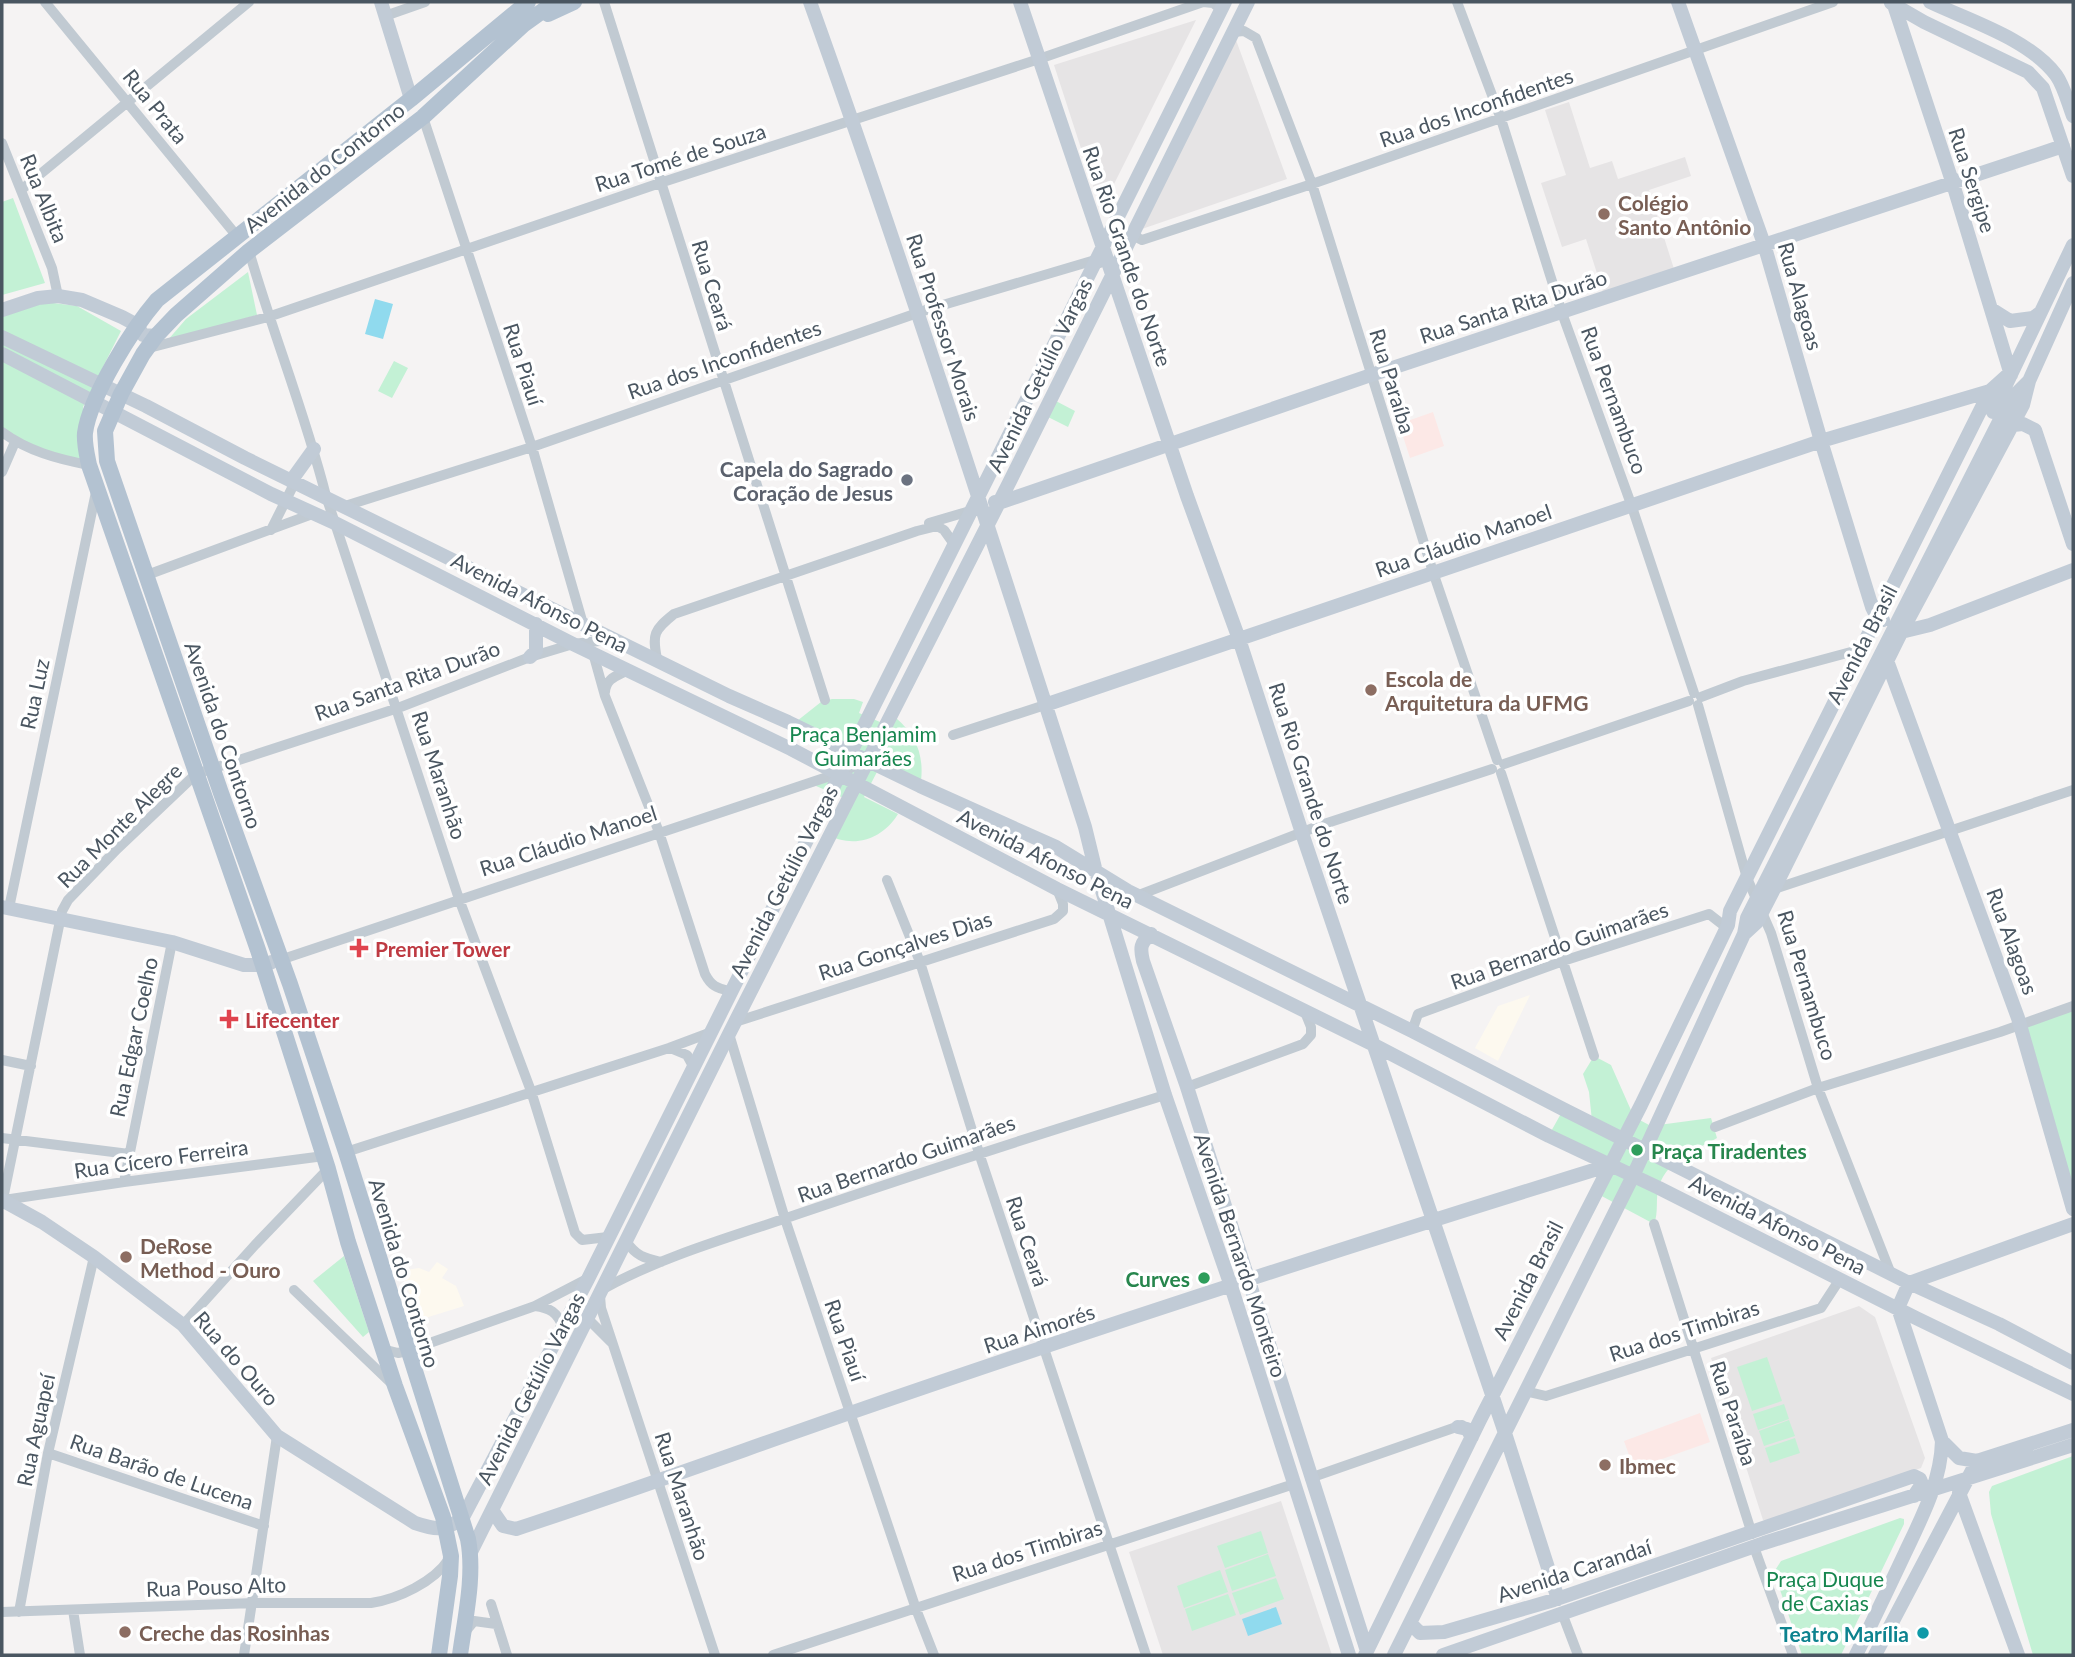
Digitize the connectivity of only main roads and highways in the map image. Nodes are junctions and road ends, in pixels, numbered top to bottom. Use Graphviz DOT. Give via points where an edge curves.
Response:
graph roads {
  1 [pos="555,2"];
  2 [pos="574,2"];
  3 [pos="810,2"];
  4 [pos="1020,2"];
  5 [pos="1248,2"];
  6 [pos="1678,2"];
  7 [pos="1891,2"];
  8 [pos="1930,2"];
  9 [pos="523,4"];
  10 [pos="1223,5"];
  11 [pos="383,9"];
  12 [pos="1924,22"];
  13 [pos="523,25"];
  14 [pos="1905,42"];
  15 [pos="2044,60"];
  16 [pos="2028,72"];
  17 [pos="411,99"];
  18 [pos="2073,116"];
  19 [pos="2063,146"];
  20 [pos="2073,176"];
  21 [pos="1953,184"];
  22 [pos="1094,222"];
  23 [pos="1112,226"];
  24 [pos="1765,244"];
  25 [pos="1102,245"];
  26 [pos="2073,245"];
  27 [pos="1113,275"];
  28 [pos="2073,283"];
  29 [pos="1991,309"];
  30 [pos="2,310"];
  31 [pos="2040,313"];
  32 [pos="137,325"];
  33 [pos="2,337"];
  34 [pos="152,342"];
  35 [pos="2,354"];
  36 [pos="2010,373"];
  37 [pos="2029,381"];
  38 [pos="102,385"];
  39 [pos="1990,391"];
  40 [pos="121,394"];
  41 [pos="2010,401"];
  42 [pos="94,403"];
  43 [pos="113,413"];
  44 [pos="2013,425"];
  45 [pos="1821,441"];
  46 [pos="1170,444"];
  47 [pos="314,449"];
  48 [pos="293,481"];
  49 [pos="978,495"];
  50 [pos="999,503"];
  51 [pos="988,525"];
  52 [pos="2073,544"];
  53 [pos="2072,571"];
  54 [pos="536,624"];
  55 [pos="1884,630"];
  56 [pos="1239,639"];
  57 [pos="530,657"];
  58 [pos="1876,685"];
  59 [pos="1900,690"];
  60 [pos="1045,705"];
  61 [pos="850,751"];
  62 [pos="868,761"];
  63 [pos="839,773"];
  64 [pos="856,783"];
  65 [pos="1085,827"];
  66 [pos="1056,847"];
  67 [pos="1095,868"];
  68 [pos="5,907"];
  69 [pos="1749,911"];
  70 [pos="1111,916"];
  71 [pos="1151,934"];
  72 [pos="280,960"];
  73 [pos="1143,961"];
  74 [pos="263,965"];
  75 [pos="1125,967"];
  76 [pos="1361,1006"];
  77 [pos="1374,1045"];
  78 [pos="1398,1057"];
  79 [pos="1384,1072"];
  80 [pos="1623,1139"];
  81 [pos="1571,1147"];
  82 [pos="1645,1149"];
  83 [pos="1610,1165"];
  84 [pos="1633,1176"];
  85 [pos="1567,1178"];
  86 [pos="2,1202"];
  87 [pos="2073,1209"];
  88 [pos="1433,1220"];
  89 [pos="2073,1224"];
  90 [pos="614,1266"];
  91 [pos="588,1279"];
  92 [pos="1248,1280"];
  93 [pos="1909,1283"];
  94 [pos="1231,1286"];
  95 [pos="1898,1308"];
  96 [pos="589,1319"];
  97 [pos="563,1327"];
  98 [pos="2073,1363"];
  99 [pos="1501,1377"];
  100 [pos="1486,1378"];
  101 [pos="2069,1392"];
  102 [pos="1492,1396"];
  103 [pos="2073,1404"];
  104 [pos="1480,1420"];
  105 [pos="1458,1427"];
  106 [pos="1504,1430"];
  107 [pos="2073,1430"];
  108 [pos="1472,1437"];
  109 [pos="1942,1441"];
  110 [pos="2073,1445"];
  111 [pos="1977,1461"];
  112 [pos="1962,1486"];
  113 [pos="1932,1490"];
  114 [pos="492,1510"];
  115 [pos="462,1519"];
  116 [pos="447,1529"];
  117 [pos="1942,1529"];
  118 [pos="1975,1535"];
  119 [pos="470,1554"];
  120 [pos="1560,1606"];
  121 [pos="1410,1623"];
  122 [pos="1366,1653"];
  123 [pos="439,1655"];
  124 [pos="460,1655"];
  125 [pos="1349,1655"];
  126 [pos="1394,1655"];
  127 [pos="1443,1655"];
  128 [pos="1856,1655"];
  129 [pos="1875,1655"];
  130 [pos="2018,1655"];
  1 -- 13 [label="main road, Avenida do Contorno"];
  2 -- 13 [label="main road"];
  3 -- 49 [label="main road, Rua Professor Morais"];
  4 -- 22 [label="main road, Rua Rio Grande do Norte"];
  5 -- 27 [label="main road, Avenida Getúlio Vargas"];
  6 -- 24 [label="main road, Rua Alagoas"];
  7 -- 12 [label="main road"];
  7 -- 14 [label="main road, Rua Sergipe"];
  8 -- 15 [label="main road" via="2019,43"];
  9 -- 17 [label="main road, Avenida do Contorno"];
  10 -- 23 [label="main road, Avenida Getúlio Vargas"];
  11 -- 17 [label="main road"];
  12 -- 14 [label="main road"];
  12 -- 16 [label="main road"];
  13 -- 34 [label="main road, Avenida do Contorno" via="424,117 249,251"];
  14 -- 21 [label="main road, Rua Sergipe"];
  15 -- 16 [label="main road"];
  15 -- 18 [label="main road" via="2059,78"];
  16 -- 19 [label="main road" via="2043,88"];
  17 -- 32 [label="main road, Avenida do Contorno" via="157,300"];
  19 -- 20 [label="main road"];
  19 -- 21 [label="main road, Rua Santa Rita Durão"];
  21 -- 24 [label="main road, Rua Santa Rita Durão"];
  21 -- 29 [label="main road, Rua Sergipe"];
  22 -- 23 [label="main road" via="1102,229"];
  22 -- 25 [label="main road, Rua Rio Grande do Norte"];
  23 -- 25 [label="main road, Avenida Getúlio Vargas"];
  24 -- 45 [label="main road, Rua Alagoas"];
  24 -- 46 [label="main road, Rua Santa Rita Durão"];
  25 -- 27 [label="main road, Rua Rio Grande do Norte"];
  25 -- 49 [label="main road, Avenida Getúlio Vargas"];
  26 -- 31 [label="main road, Avenida Brasil"];
  27 -- 46 [label="main road, Rua Rio Grande do Norte"];
  27 -- 50 [label="main road, Avenida Getúlio Vargas"];
  28 -- 37 [label="main road, Avenida Brasil"];
  29 -- 31 [label="main road" via="2010,321"];
  29 -- 36 [label="main road, Rua Sergipe"];
  30 -- 32 [label="main road" via="58,296 82,300"];
  31 -- 36 [label="main road, Avenida Brasil"];
  32 -- 34 [label="main road"];
  32 -- 38 [label="main road, Avenida do Contorno"];
  33 -- 38 [label="main road, Avenida Afonso Pena"];
  34 -- 40 [label="main road, Avenida do Contorno"];
  35 -- 42 [label="main road, Avenida Afonso Pena"];
  36 -- 39 [label="main road, Avenida Brasil"];
  36 -- 41 [label="main road"];
  36 -- 55 [label="main road, Avenida Brasil"];
  37 -- 41 [label="main road, Avenida Brasil"];
  37 -- 44 [label="main road, Avenida Brasil"];
  38 -- 40 [label="main road, Avenida Afonso Pena"];
  38 -- 42 [label="main road, Avenida do Contorno"];
  39 -- 45 [label="main road, Rua Cláudio Manoel"];
  39 -- 55 [label="main road, Avenida Brasil"];
  40 -- 43 [label="main road, Avenida do Contorno"];
  40 -- 48 [label="main road, Avenida Afonso Pena"];
  41 -- 55 [label="main road, Avenida Brasil"];
  42 -- 43 [label="main road, Avenida Afonso Pena"];
  42 -- 74 [label="main road, Avenida do Contorno" via="85,436 89,465"];
  43 -- 54 [label="main road, Avenida Afonso Pena"];
  43 -- 72 [label="main road, Avenida do Contorno" via="105,431 107,461"];
  44 -- 52 [label="main road" via="2035,430"];
  44 -- 55 [label="main road, Avenida Brasil"];
  45 -- 55 [label="main road, Rua Alagoas"];
  45 -- 56 [label="main road, Rua Cláudio Manoel"];
  46 -- 50 [label="main road, Rua Santa Rita Durão"];
  46 -- 56 [label="main road, Rua Rio Grande do Norte"];
  47 -- 48 [label="main road"];
  48 -- 61 [label="main road, Avenida Afonso Pena"];
  49 -- 50 [label="main road"];
  49 -- 51 [label="main road, Rua Professor Morais"];
  49 -- 61 [label="main road, Avenida Getúlio Vargas"];
  50 -- 51 [label="main road, Avenida Getúlio Vargas"];
  51 -- 60 [label="main road, Rua Professor Morais"];
  51 -- 62 [label="main road, Avenida Getúlio Vargas"];
  53 -- 55 [label="main road" via="1930,625"];
  54 -- 57 [label="main road" via="536,651"];
  54 -- 63 [label="main road, Avenida Afonso Pena"];
  55 -- 58 [label="main road, Avenida Brasil"];
  55 -- 59 [label="main road, Rua Alagoas"];
  55 -- 69 [label="main road, Avenida Brasil"];
  55 -- 69 [label="main road, Avenida Brasil" via="1862,649"];
  56 -- 60 [label="main road, Rua Cláudio Manoel"];
  56 -- 76 [label="main road, Rua Rio Grande do Norte"];
  58 -- 59 [label="main road"];
  58 -- 69 [label="main road, Avenida Brasil" via="1774,889"];
  59 -- 87 [label="main road, Rua Alagoas" via="2020,1024"];
  60 -- 65 [label="main road, Rua Professor Morais"];
  61 -- 62 [label="main road, Avenida Afonso Pena"];
  61 -- 63 [label="main road, Avenida Getúlio Vargas"];
  62 -- 64 [label="main road, Avenida Getúlio Vargas"];
  62 -- 66 [label="main road, Avenida Afonso Pena"];
  63 -- 64 [label="main road, Avenida Afonso Pena"];
  63 -- 91 [label="main road, Avenida Getúlio Vargas"];
  64 -- 70 [label="main road, Avenida Afonso Pena"];
  64 -- 90 [label="main road, Avenida Getúlio Vargas"];
  65 -- 66 [label="main road" via="1073,844"];
  65 -- 67 [label="main road, Rua Professor Morais"];
  66 -- 67 [label="main road, Avenida Afonso Pena"];
  67 -- 70 [label="main road, Avenida Bernardo Monteiro"];
  67 -- 76 [label="main road, Avenida Afonso Pena" via="1139,895"];
  68 -- 74 [label="main road"];
  69 -- 80 [label="main road, Avenida Brasil"];
  69 -- 82 [label="main road, Avenida Brasil" via="1744,934"];
  70 -- 71 [label="main road, Avenida Afonso Pena"];
  70 -- 75 [label="main road, Avenida Bernardo Monteiro"];
  71 -- 73 [label="main road" via="1140,947"];
  71 -- 77 [label="main road, Avenida Afonso Pena"];
  72 -- 74 [label="main road"];
  72 -- 115 [label="main road, Avenida do Contorno"];
  73 -- 75 [label="main road"];
  73 -- 92 [label="main road, Avenida Bernardo Monteiro"];
  74 -- 116 [label="main road, Avenida do Contorno" via="394,1386"];
  75 -- 94 [label="main road, Avenida Bernardo Monteiro"];
  76 -- 77 [label="main road, Rua Rio Grande do Norte"];
  76 -- 80 [label="main road, Avenida Afonso Pena"];
  77 -- 78 [label="main road, Avenida Afonso Pena"];
  77 -- 79 [label="main road, Rua Rio Grande do Norte"];
  78 -- 79 [label="main road" via="1387,1063"];
  78 -- 81 [label="main road, Avenida Afonso Pena"];
  79 -- 88 [label="main road, Rua Rio Grande do Norte"];
  80 -- 82 [label="main road, Avenida Afonso Pena"];
  80 -- 83 [label="main road, Avenida Brasil"];
  81 -- 83 [label="main road, Avenida Afonso Pena"];
  81 -- 85 [label="main road" via="1581,1164"];
  82 -- 84 [label="main road, Avenida Brasil"];
  82 -- 93 [label="main road, Avenida Afonso Pena"];
  83 -- 84 [label="main road, Avenida Afonso Pena"];
  83 -- 85 [label="main road, Rua Aimorés"];
  83 -- 99 [label="main road, Avenida Brasil"];
  84 -- 95 [label="main road, Avenida Afonso Pena"];
  84 -- 106 [label="main road, Avenida Brasil"];
  85 -- 88 [label="main road, Rua Aimorés"];
  86 -- 116 [label="main road, Rua do Ouro" via="94,1257 183,1325 277,1436 415,1523"];
  88 -- 92 [label="main road, Rua Aimorés"];
  88 -- 100 [label="main road, Rua Rio Grande do Norte"];
  89 -- 93 [label="main road"];
  90 -- 91 [label="main road"];
  90 -- 96 [label="main road, Avenida Getúlio Vargas"];
  91 -- 97 [label="main road, Avenida Getúlio Vargas"];
  92 -- 94 [label="main road, Rua Aimorés"];
  92 -- 122 [label="main road, Avenida Bernardo Monteiro"];
  93 -- 95 [label="main road"];
  93 -- 98 [label="main road, Avenida Afonso Pena"];
  94 -- 114 [label="main road, Rua Aimorés" via="516,1529 503,1526"];
  94 -- 125 [label="main road, Avenida Bernardo Monteiro"];
  95 -- 101 [label="main road, Avenida Afonso Pena"];
  95 -- 109 [label="main road"];
  96 -- 97 [label="main road" via="578,1317"];
  96 -- 114 [label="main road, Avenida Getúlio Vargas"];
  97 -- 115 [label="main road, Avenida Getúlio Vargas"];
  99 -- 100 [label="main road"];
  99 -- 102 [label="main road, Avenida Brasil"];
  100 -- 102 [label="main road, Rua Rio Grande do Norte"];
  101 -- 103 [label="main road"];
  102 -- 104 [label="main road, Avenida Brasil"];
  102 -- 106 [label="main road, Rua Rio Grande do Norte"];
  104 -- 106 [label="main road"];
  104 -- 108 [label="main road, Avenida Brasil"];
  105 -- 108 [label="main road" via="1467,1429"];
  106 -- 120 [label="main road, Rua Rio Grande do Norte"];
  106 -- 121 [label="main road, Avenida Brasil"];
  107 -- 111 [label="main road"];
  108 -- 122 [label="main road, Avenida Brasil"];
  109 -- 111 [label="main road" via="1959,1458"];
  109 -- 113 [label="main road"];
  110 -- 112 [label="main road, Avenida Carandaí"];
  111 -- 112 [label="main road"];
  112 -- 113 [label="main road, Avenida Carandaí"];
  112 -- 117 [label="main road"];
  112 -- 118 [label="main road"];
  113 -- 120 [label="main road, Avenida Carandaí" via="1914,1496 1922,1484 1914,1476"];
  113 -- 128 [label="main road"];
  114 -- 119 [label="main road, Avenida Getúlio Vargas"];
  115 -- 116 [label="main road, Avenida Getúlio Vargas"];
  115 -- 119 [label="main road, Avenida do Contorno"];
  116 -- 123 [label="main road, Avenida do Contorno" via="451,1556"];
  117 -- 118 [label="main road" via="1964,1527"];
  117 -- 129 [label="main road"];
  118 -- 130 [label="main road"];
  119 -- 124 [label="main road, Avenida do Contorno"];
  120 -- 121 [label="main road, Avenida Carandaí" via="1444,1632 1420,1633"];
  120 -- 127 [label="main road, Avenida Carandaí" via="1547,1618"];
  121 -- 126 [label="main road, Avenida Brasil"];
}
